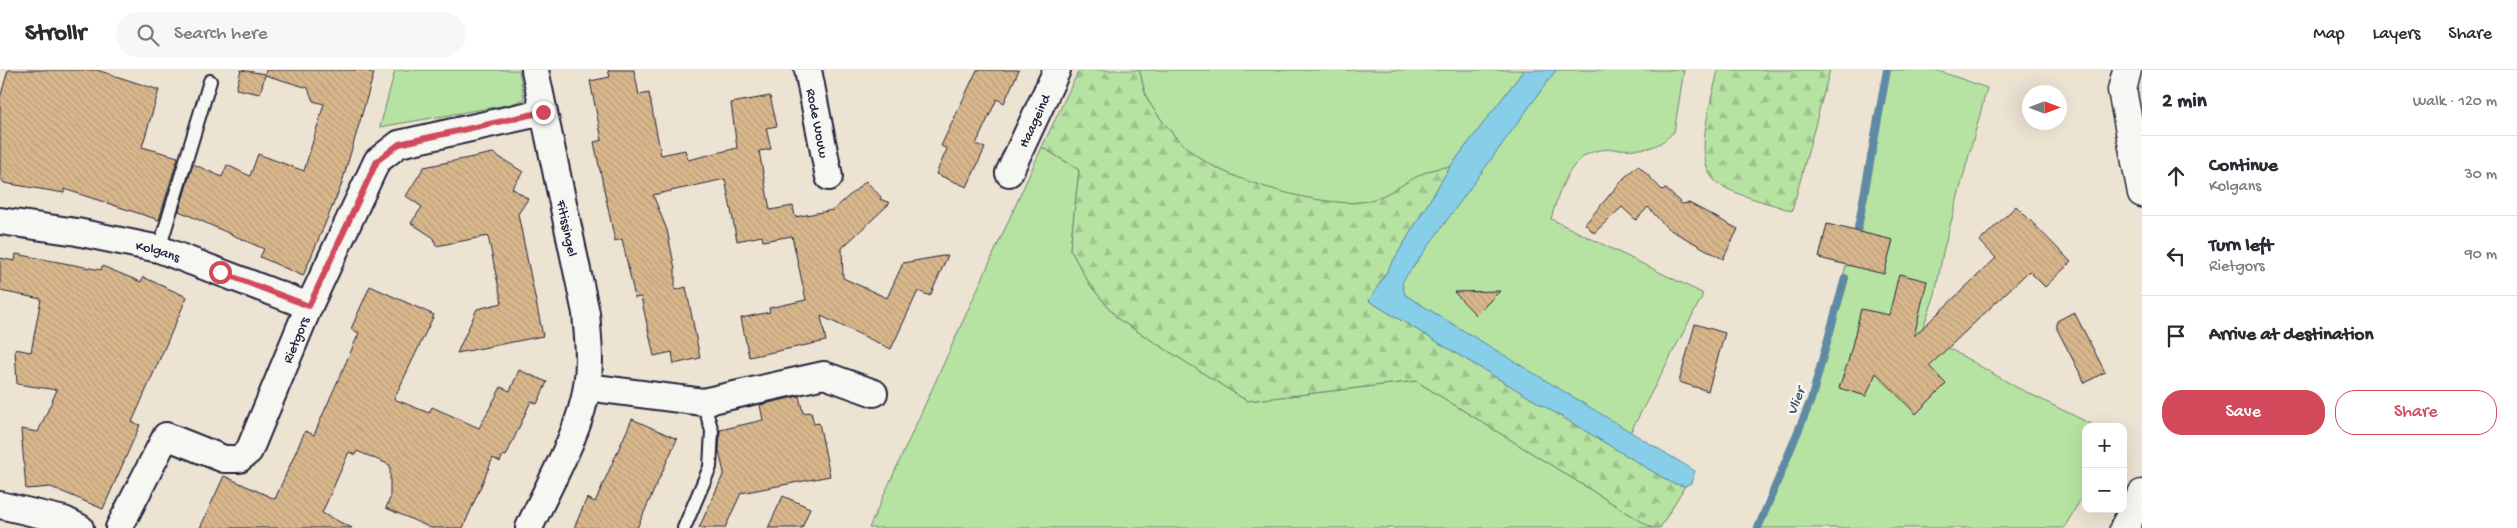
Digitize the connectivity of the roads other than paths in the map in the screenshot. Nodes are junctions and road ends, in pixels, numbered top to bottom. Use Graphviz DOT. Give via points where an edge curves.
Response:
graph roads {
  1 [pos="535,70"];
  2 [pos="808,70"];
  3 [pos="1057,70"];
  4 [pos="2127,70"];
  5 [pos="210,81"];
  6 [pos="543,112"];
  7 [pos="1009,173"];
  8 [pos="829,177"];
  9 [pos="2142,193"];
  10 [pos="0,221"];
  11 [pos="159,249"];
  12 [pos="309,306"];
  13 [pos="587,387"];
  14 [pos="874,393"];
  15 [pos="703,402"];
  16 [pos="2142,494"];
  17 [pos="0,505"];
  18 [pos="80,528"];
  19 [pos="119,528"];
  20 [pos="529,528"];
  21 [pos="684,528"];
  22 [pos="2124,528"];
  1 -- 6 [label="street, Fitissingel"];
  2 -- 8 [label="street, Rode Wouw"];
  3 -- 7 [label="street, Haageind"];
  4 -- 9 [label="main road" via="2122,90"];
  5 -- 11 [label="lane"];
  6 -- 12 [label="street, Rietgors" via="399,144 377,161"];
  6 -- 13 [label="street, Fitissingel" via="586,313 590,351"];
  10 -- 11 [label="street, Kolgans" via="77,232"];
  11 -- 12 [label="street, Kolgans"];
  12 -- 19 [label="street, Rietgors" via="249,451 239,459 224,459 166,436"];
  13 -- 15 [label="street"];
  13 -- 20 [label="street, Fitissingel" via="575,429"];
  14 -- 15 [label="street" via="824,375"];
  15 -- 21 [label="lane" via="712,431 710,467"];
  16 -- 22 [label="main road"];
  17 -- 18 [label="street" via="64,520"];
}
